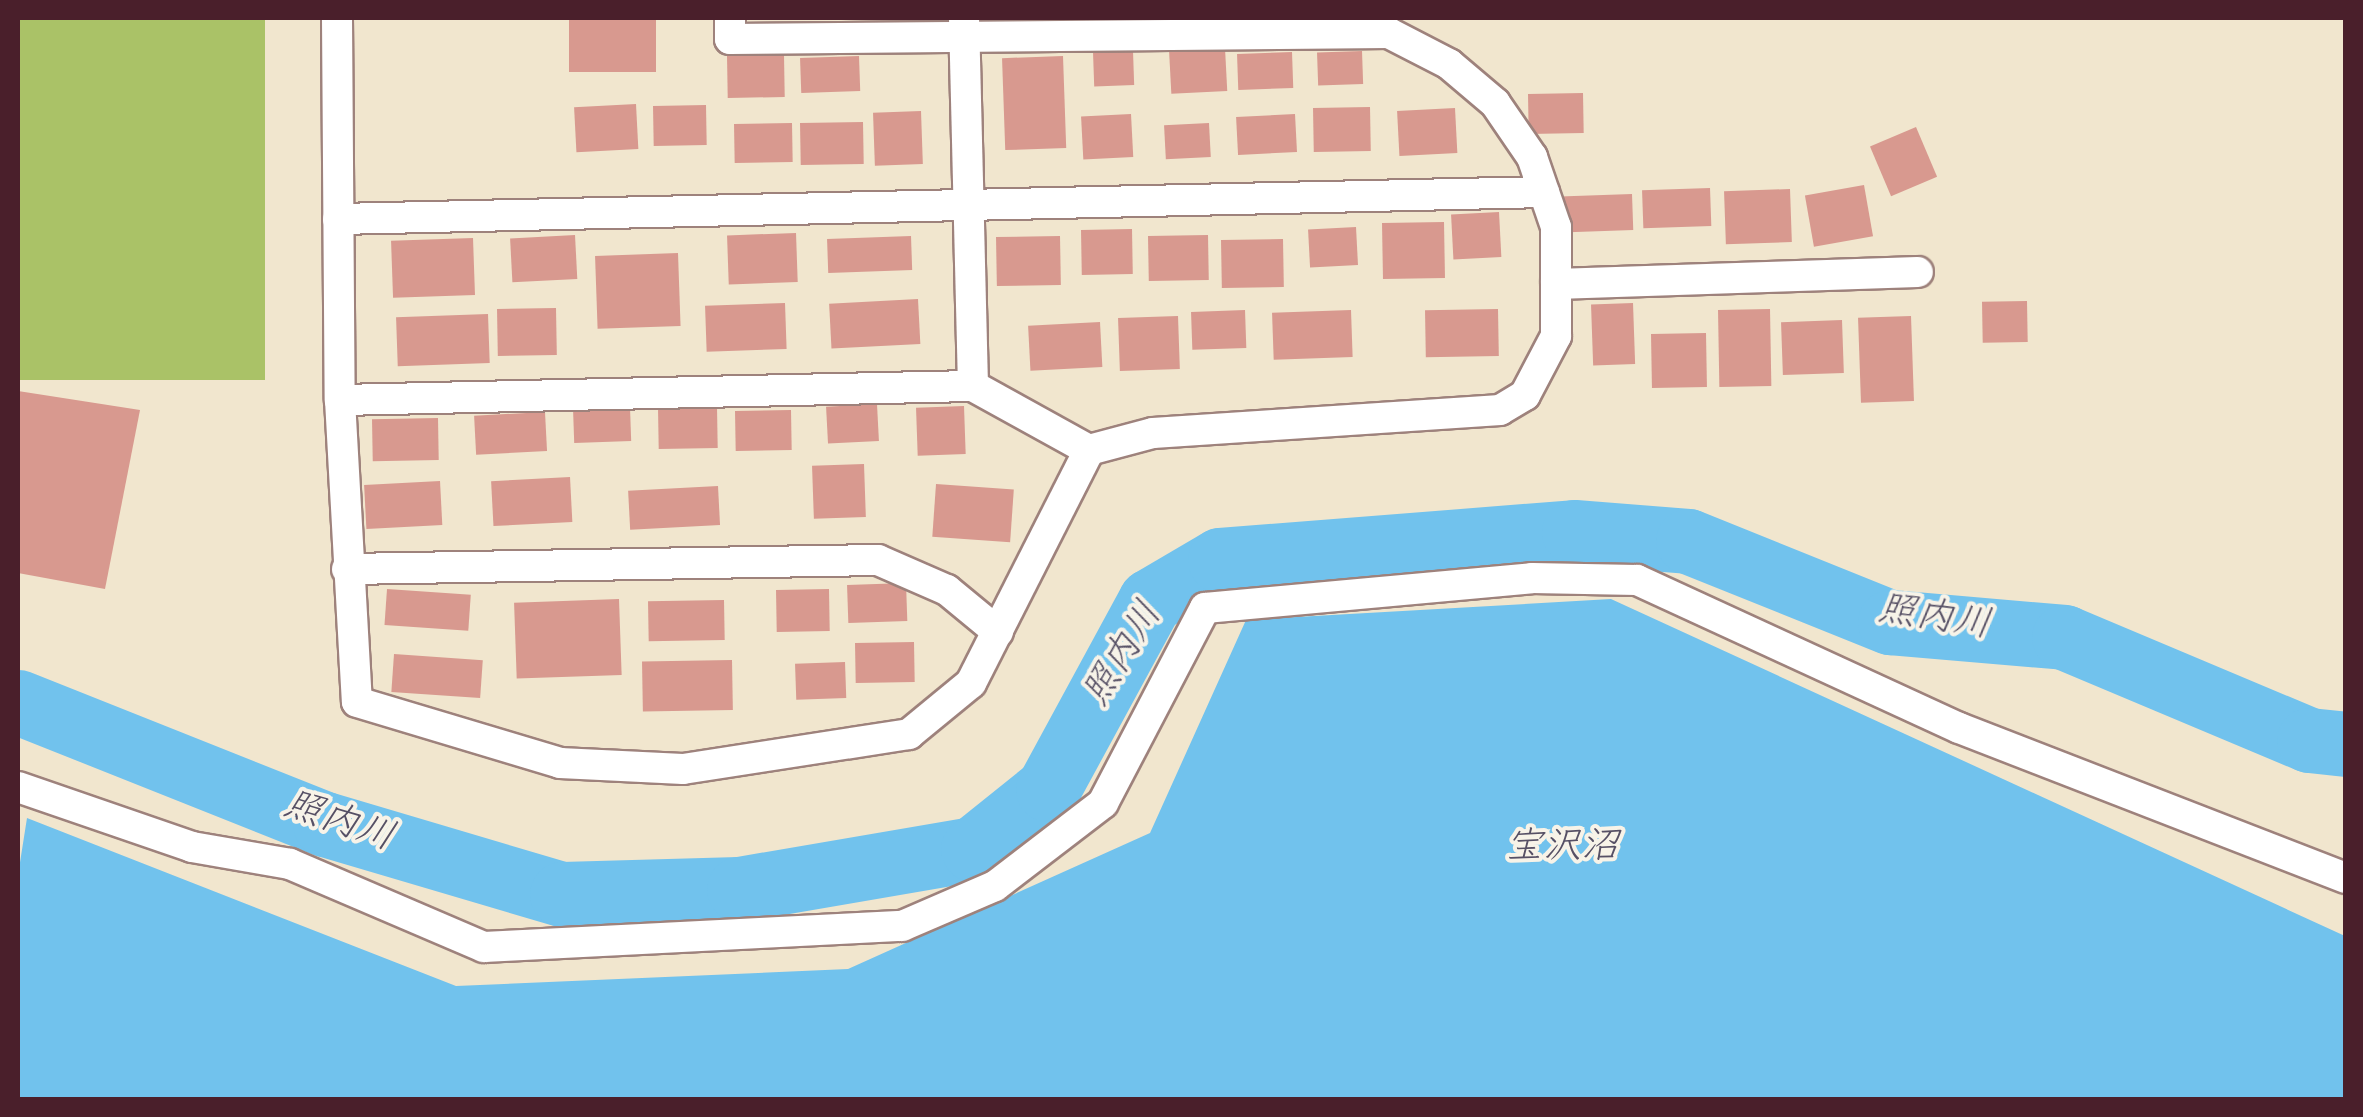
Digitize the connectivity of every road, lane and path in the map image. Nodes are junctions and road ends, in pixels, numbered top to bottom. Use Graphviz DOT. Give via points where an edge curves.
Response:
graph roads {
  1 [pos="336,18"];
  2 [pos="730,18"];
  3 [pos="964,25"];
  4 [pos="1303,25"];
  5 [pos="1544,192"];
  6 [pos="968,204"];
  7 [pos="338,218"];
  8 [pos="1918,272"];
  9 [pos="1556,284"];
  10 [pos="973,386"];
  11 [pos="340,400"];
  12 [pos="1089,450"];
  13 [pos="347,569"];
  14 [pos="998,632"];
  15 [pos="18,787"];
  16 [pos="2346,878"];
  1 -- 7 [label="street"];
  2 -- 3 [label="street" via="730,39"];
  3 -- 4 [label="street"];
  3 -- 6 [label="street"];
  4 -- 5 [label="street" via="1389,33 1449,64 1496,103"];
  5 -- 6 [label="street"];
  5 -- 9 [label="street" via="1556,227"];
  6 -- 7 [label="street"];
  6 -- 10 [label="street"];
  7 -- 11 [label="street"];
  8 -- 9 [label="street"];
  9 -- 12 [label="street" via="1556,336 1543,367 1500,410 1153,433"];
  10 -- 11 [label="street"];
  10 -- 12 [label="street"];
  11 -- 13 [label="street"];
  12 -- 14 [label="street"];
  13 -- 14 [label="street" via="878,560 947,590"];
  13 -- 14 [label="street" via="357,702 605,770 786,758 909,734 952,706"];
  15 -- 16 [label="street" via="192,847 290,864 484,947 902,926 994,886 1103,803 1205,608 1532,578 1637,580 1959,728"];
}
